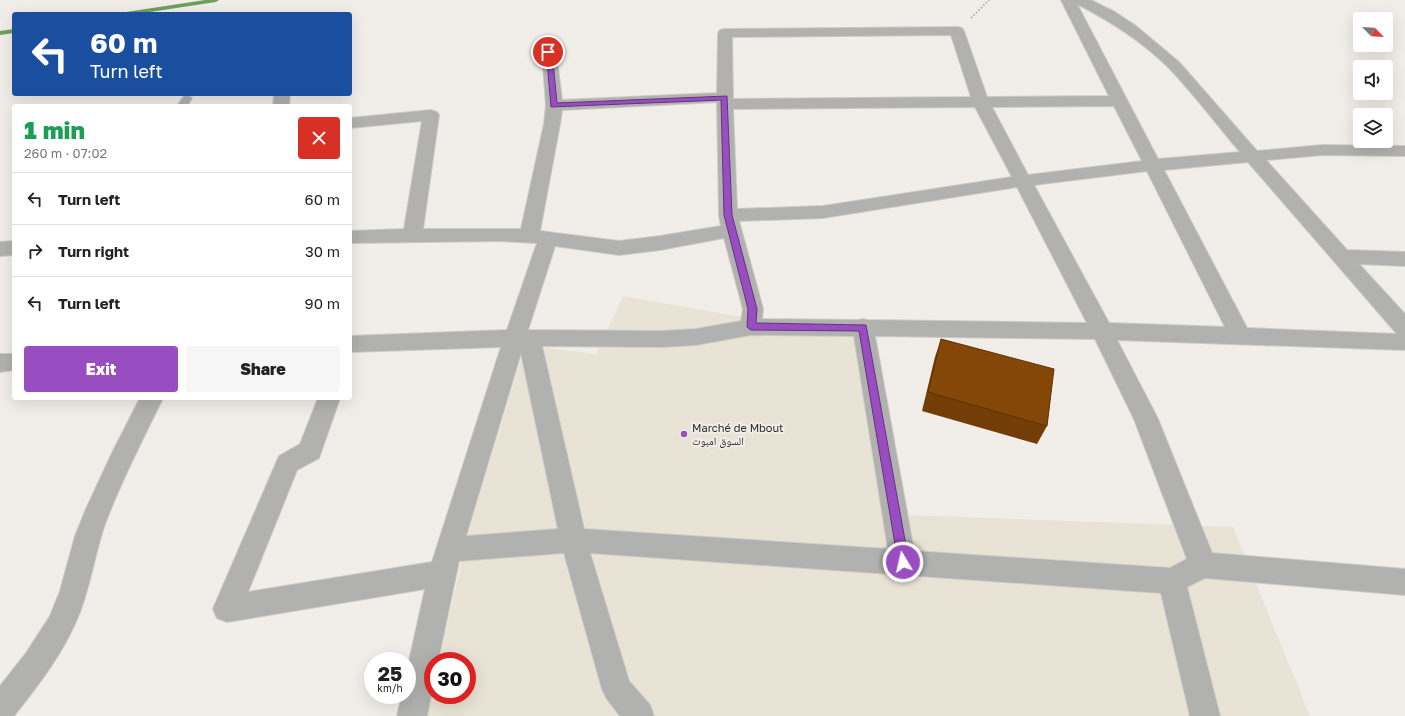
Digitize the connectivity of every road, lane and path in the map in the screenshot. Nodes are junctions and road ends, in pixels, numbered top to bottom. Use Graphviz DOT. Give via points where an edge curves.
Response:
graph roads {
  1 [pos="1068,0"];
  2 [pos="1080,0"];
  3 [pos="548,52"];
  4 [pos="725,101"];
  5 [pos="1119,101"];
  6 [pos="981,102"];
  7 [pos="554,105"];
  8 [pos="352,123"];
  9 [pos="1405,151"];
  10 [pos="1253,157"];
  11 [pos="1154,165"];
  12 [pos="1022,180"];
  13 [pos="730,223"];
  14 [pos="413,235"];
  15 [pos="352,237"];
  16 [pos="539,237"];
  17 [pos="12,248"];
  18 [pos="0,249"];
  19 [pos="1342,257"];
  20 [pos="1405,259"];
  21 [pos="751,327"];
  22 [pos="863,327"];
  23 [pos="1405,328"];
  24 [pos="1102,331"];
  25 [pos="1241,337"];
  26 [pos="522,338"];
  27 [pos="1405,342"];
  28 [pos="352,344"];
  29 [pos="12,362"];
  30 [pos="0,363"];
  31 [pos="151,400"];
  32 [pos="328,400"];
  33 [pos="572,540"];
  34 [pos="446,561"];
  35 [pos="903,562"];
  36 [pos="1203,565"];
  37 [pos="1172,581"];
  38 [pos="1405,582"];
  39 [pos="0,710"];
  40 [pos="412,716"];
  41 [pos="639,716"];
  42 [pos="1205,716"];
  1 -- 5 [label="street"];
  2 -- 10 [label="street" via="1110,15 1152,45 1174,65"];
  3 -- 7 [label="street"];
  4 -- 6 [label="street"];
  4 -- 6 [label="street" via="725,33 957,31"];
  4 -- 7 [label="street"];
  4 -- 13 [label="street"];
  5 -- 6 [label="street"];
  5 -- 11 [label="street"];
  6 -- 12 [label="street"];
  7 -- 16 [label="street"];
  8 -- 14 [label="street" via="431,115"];
  9 -- 10 [label="street" via="1323,150"];
  10 -- 11 [label="street"];
  10 -- 19 [label="street"];
  11 -- 12 [label="street"];
  11 -- 25 [label="street"];
  12 -- 13 [label="street" via="823,212"];
  12 -- 24 [label="street"];
  13 -- 16 [label="street" via="660,243 619,248"];
  13 -- 21 [label="street" via="752,309"];
  14 -- 15 [label="street"];
  14 -- 16 [label="street"];
  16 -- 26 [label="street"];
  17 -- 18 [label="street"];
  19 -- 20 [label="street"];
  19 -- 23 [label="street"];
  21 -- 22 [label="street"];
  21 -- 26 [label="street" via="696,337 662,339"];
  22 -- 24 [label="street"];
  22 -- 35 [label="street"];
  24 -- 25 [label="street"];
  24 -- 36 [label="street" via="1146,419"];
  25 -- 27 [label="street"];
  26 -- 28 [label="street"];
  26 -- 33 [label="street"];
  26 -- 34 [label="street"];
  29 -- 30 [label="street"];
  31 -- 39 [label="street" via="92,525 66,612 35,666"];
  32 -- 34 [label="street" via="310,451 288,463 227,609"];
  33 -- 34 [label="street"];
  33 -- 35 [label="street"];
  33 -- 41 [label="street" via="617,689"];
  34 -- 40 [label="street"];
  35 -- 37 [label="street"];
  36 -- 37 [label="street"];
  36 -- 38 [label="street"];
  37 -- 42 [label="street"];
}
